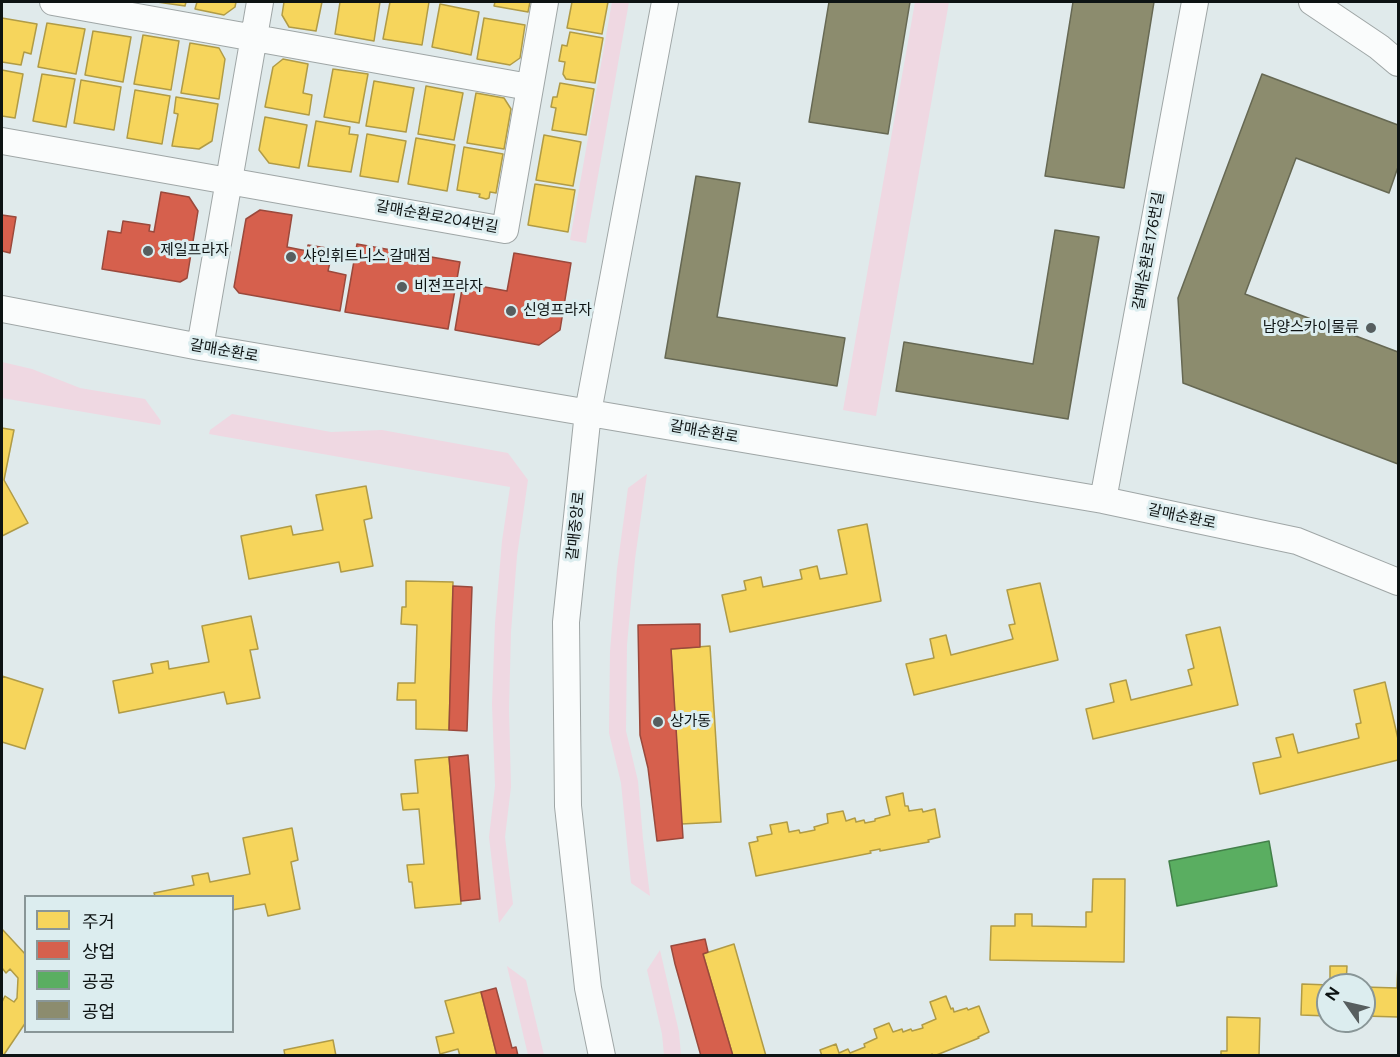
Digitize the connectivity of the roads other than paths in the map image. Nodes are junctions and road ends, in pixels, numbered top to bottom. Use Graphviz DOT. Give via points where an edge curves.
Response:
graph roads {
  1 [pos="53,2"];
  2 [pos="260,2"];
  3 [pos="545,2"];
  4 [pos="665,2"];
  5 [pos="1195,2"];
  6 [pos="1312,2"];
  7 [pos="255,37"];
  8 [pos="1398,63"];
  9 [pos="529,87"];
  10 [pos="2,141"];
  11 [pos="228,181"];
  12 [pos="2,309"];
  13 [pos="200,347"];
  14 [pos="588,412"];
  15 [pos="1103,500"];
  16 [pos="1398,582"];
  17 [pos="602,1056"];
  1 -- 7 [label="street"];
  2 -- 7 [label="street"];
  3 -- 9 [label="street, 갈매순환로204번길"];
  4 -- 14 [label="street, 갈매중앙로"];
  5 -- 15 [label="street, 갈매순환로176번길"];
  6 -- 8 [label="street"];
  7 -- 9 [label="street"];
  7 -- 11 [label="street"];
  9 -- 11 [label="street, 갈매순환로204번길" via="505,230"];
  10 -- 11 [label="street, 갈매순환로204번길"];
  11 -- 13 [label="street"];
  12 -- 13 [label="street, 갈매순환로"];
  13 -- 14 [label="street, 갈매순환로"];
  14 -- 15 [label="street, 갈매순환로"];
  14 -- 17 [label="street, 갈매중앙로" via="566,622 568,806 588,988"];
  15 -- 16 [label="street, 갈매순환로" via="1297,541"];
}
